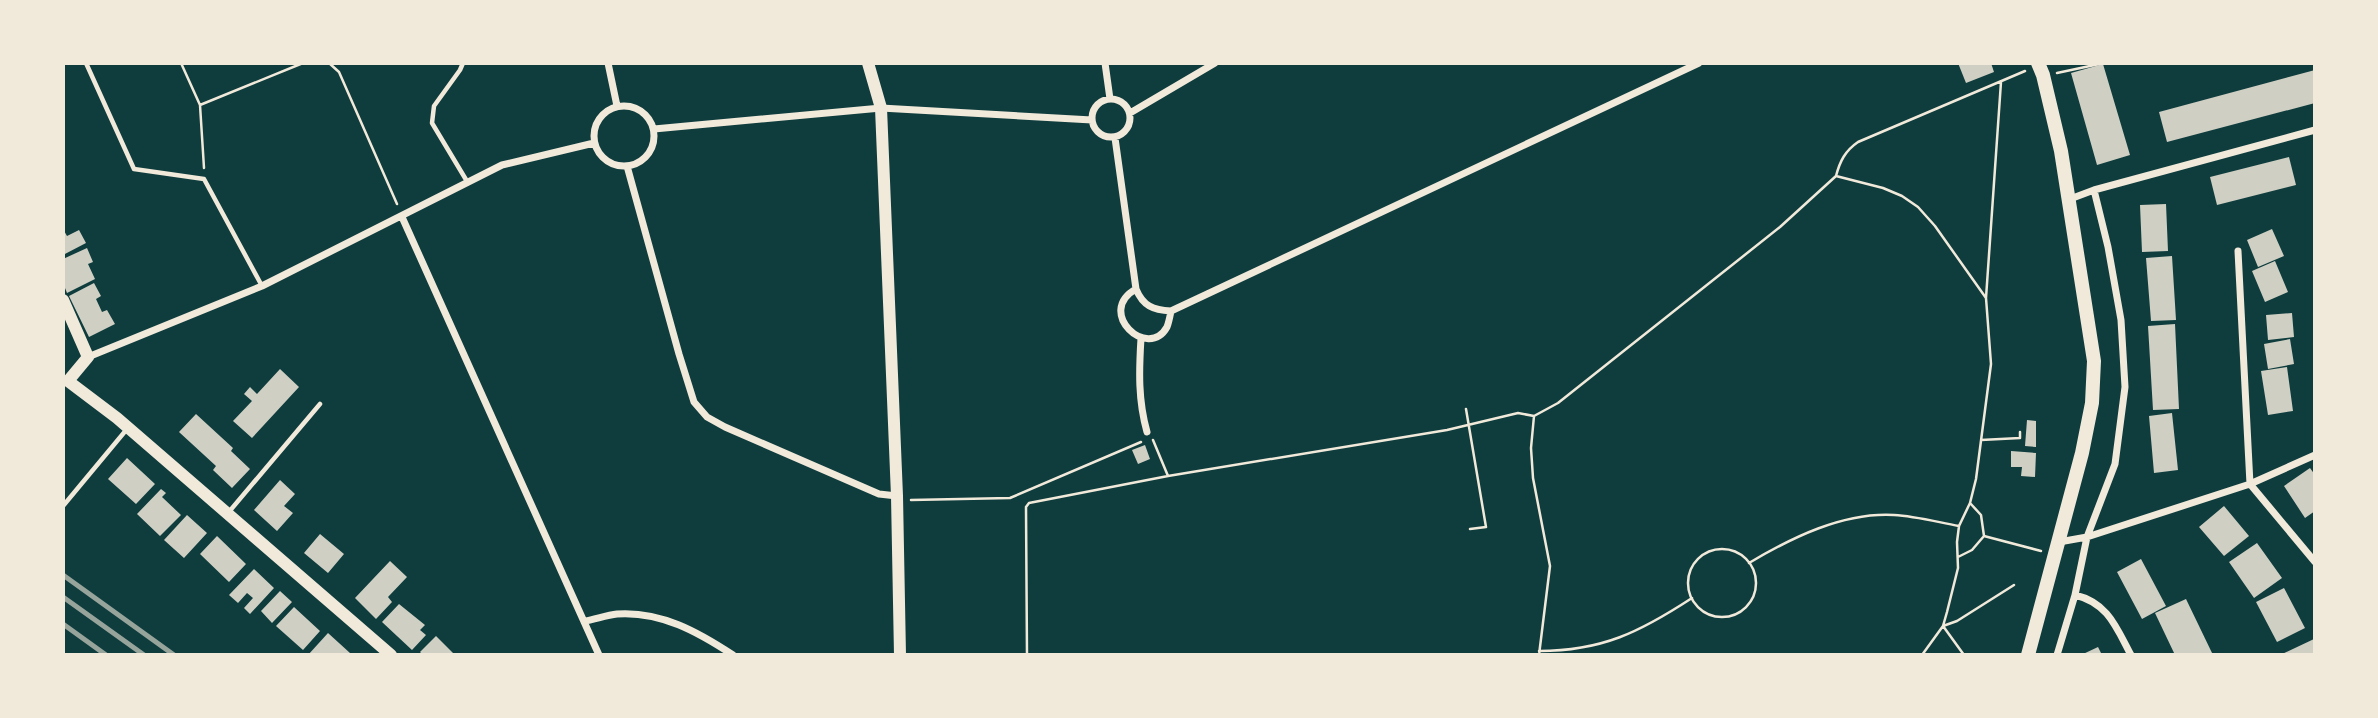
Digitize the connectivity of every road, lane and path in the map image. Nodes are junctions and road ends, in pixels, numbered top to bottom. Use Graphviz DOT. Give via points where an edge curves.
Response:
graph roads {
  1 [pos="86,63"];
  2 [pos="181,63"];
  3 [pos="303,63"];
  4 [pos="329,63"];
  5 [pos="463,63"];
  6 [pos="608,63"];
  7 [pos="868,63"];
  8 [pos="1105,63"];
  9 [pos="1215,63"];
  10 [pos="1699,63"];
  11 [pos="2104,63"];
  12 [pos="2040,68"];
  13 [pos="2001,81"];
  14 [pos="1110,99"];
  15 [pos="200,105"];
  16 [pos="617,106"];
  17 [pos="881,108"];
  18 [pos="1130,113"];
  19 [pos="1092,120"];
  20 [pos="654,130"];
  21 [pos="2315,130"];
  22 [pos="1115,138"];
  23 [pos="594,143"];
  24 [pos="627,166"];
  25 [pos="1836,176"];
  26 [pos="204,179"];
  27 [pos="468,183"];
  28 [pos="2094,190"];
  29 [pos="2070,199"];
  30 [pos="402,217"];
  31 [pos="2238,251"];
  32 [pos="262,286"];
  33 [pos="1136,289"];
  34 [pos="1986,298"];
  35 [pos="63,300"];
  36 [pos="1171,311"];
  37 [pos="1141,338"];
  38 [pos="88,357"];
  39 [pos="65,382"];
  40 [pos="320,404"];
  41 [pos="1466,409"];
  42 [pos="1534,416"];
  43 [pos="1470,424"];
  44 [pos="128,427"];
  45 [pos="2020,432"];
  46 [pos="1149,435"];
  47 [pos="1982,440"];
  48 [pos="2315,455"];
  49 [pos="1168,476"];
  50 [pos="2250,484"];
  51 [pos="897,498"];
  52 [pos="1970,503"];
  53 [pos="63,506"];
  54 [pos="228,513"];
  55 [pos="1959,526"];
  56 [pos="1470,529"];
  57 [pos="1984,536"];
  58 [pos="2087,537"];
  59 [pos="2058,548"];
  60 [pos="1958,557"];
  61 [pos="2315,562"];
  62 [pos="1749,563"];
  63 [pos="2014,585"];
  64 [pos="2075,595"];
  65 [pos="1692,598"];
  66 [pos="585,621"];
  67 [pos="1943,626"];
  68 [pos="1539,653"];
  69 [pos="391,655"];
  70 [pos="599,655"];
  71 [pos="733,655"];
  72 [pos="900,655"];
  73 [pos="1027,655"];
  74 [pos="1922,655"];
  75 [pos="1964,655"];
  76 [pos="2028,655"];
  77 [pos="2057,655"];
  78 [pos="2131,655"];
  1 -- 26 [label="lane" via="134,169"];
  2 -- 15 [label="path"];
  3 -- 15 [label="path"];
  4 -- 30 [label="path" via="339,72"];
  5 -- 27 [label="lane" via="434,106 432,123"];
  6 -- 16 [label="street"];
  7 -- 17 [label="street"];
  8 -- 14 [label="street"];
  9 -- 18 [label="street"];
  10 -- 36 [label="street"];
  11 -- 12 [label="path"];
  12 -- 13 [label="path"];
  12 -- 29 [label="main road"];
  13 -- 25 [label="path" via="1858,142 1847,150"];
  13 -- 34 [label="path"];
  14 -- 18 [label="street" via="1123,102"];
  14 -- 19 [label="street" via="1095,107"];
  15 -- 26 [label="path"];
  16 -- 20 [label="street" via="638,109"];
  16 -- 23 [label="street" via="597,122"];
  17 -- 19 [label="street"];
  17 -- 20 [label="street"];
  17 -- 51 [label="street"];
  18 -- 22 [label="street" via="1128,128"];
  19 -- 22 [label="street" via="1101,135"];
  20 -- 24 [label="street" via="651,150"];
  21 -- 28 [label="street"];
  22 -- 33 [label="street"];
  23 -- 24 [label="street" via="607,161"];
  23 -- 27 [label="street" via="502,165"];
  24 -- 51 [label="street" via="694,402 707,417 725,427"];
  25 -- 34 [label="path" via="1883,188 1918,207"];
  25 -- 42 [label="path" via="1780,227 1559,403"];
  26 -- 32 [label="lane"];
  27 -- 30 [label="street"];
  28 -- 29 [label="street"];
  28 -- 58 [label="street" via="2121,320 2124,387 2115,464"];
  29 -- 59 [label="main road" via="2094,361 2092,403"];
  30 -- 32 [label="street"];
  30 -- 66 [label="street"];
  31 -- 50 [label="street"];
  32 -- 38 [label="street"];
  33 -- 36 [label="street" via="1140,300 1155,310"];
  33 -- 37 [label="street" via="1127,294 1121,316 1128,330"];
  34 -- 47 [label="path" via="1991,364"];
  35 -- 38 [label="street"];
  36 -- 37 [label="street" via="1166,328 1153,337"];
  37 -- 46 [label="street" via="1139,392"];
  38 -- 39 [label="street"];
  39 -- 44 [label="street"];
  40 -- 54 [label="lane"];
  41 -- 43 [label="path"];
  42 -- 43 [label="path" via="1518,412"];
  42 -- 68 [label="path" via="1533,478 1550,566"];
  43 -- 49 [label="path"];
  43 -- 56 [label="path" via="1486,527"];
  44 -- 53 [label="lane"];
  44 -- 54 [label="street"];
  45 -- 47 [label="path" via="2020,439"];
  46 -- 49 [label="path"];
  46 -- 51 [label="path" via="1010,498"];
  47 -- 52 [label="path"];
  48 -- 50 [label="street"];
  49 -- 73 [label="path" via="1027,505"];
  50 -- 58 [label="street"];
  50 -- 61 [label="street"];
  51 -- 72 [label="street"];
  52 -- 55 [label="path"];
  52 -- 57 [label="path" via="1981,515"];
  54 -- 69 [label="street"];
  55 -- 60 [label="path"];
  55 -- 62 [label="path" via="1872,515 1785,542"];
  57 -- 59 [label="path"];
  57 -- 60 [label="path" via="1972,551"];
  58 -- 59 [label="street"];
  58 -- 64 [label="street"];
  59 -- 76 [label="main road"];
  60 -- 67 [label="path"];
  62 -- 65 [label="path" via="1731,551 1709,552 1693,566"];
  62 -- 65 [label="path" via="1755,592 1744,609 1715,616"];
  63 -- 67 [label="path"];
  64 -- 77 [label="street"];
  64 -- 78 [label="street" via="2091,599 2112,618"];
  65 -- 68 [label="path" via="1616,639 1593,647"];
  66 -- 70 [label="street"];
  66 -- 71 [label="street" via="617,614 665,618"];
  67 -- 74 [label="path"];
  67 -- 75 [label="path"];
}
